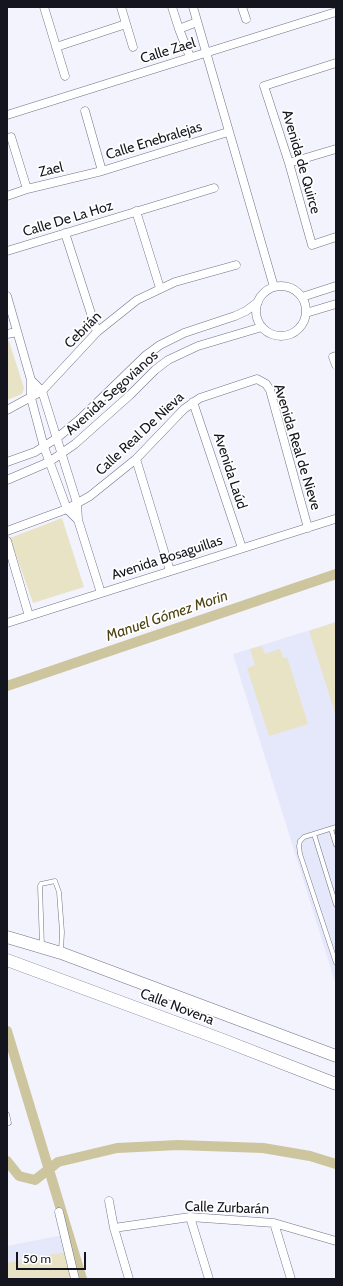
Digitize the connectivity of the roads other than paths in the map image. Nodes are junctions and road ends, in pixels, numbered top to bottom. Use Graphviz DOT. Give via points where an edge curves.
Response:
graph roads {
  1 [pos="44,7"];
  2 [pos="121,7"];
  3 [pos="172,7"];
  4 [pos="193,7"];
  5 [pos="242,7"];
  6 [pos="336,12"];
  7 [pos="246,19"];
  8 [pos="197,22"];
  9 [pos="126,24"];
  10 [pos="179,29"];
  11 [pos="56,47"];
  12 [pos="132,47"];
  13 [pos="206,52"];
  14 [pos="190,57"];
  15 [pos="336,63"];
  16 [pos="65,76"];
  17 [pos="84,111"];
  18 [pos="7,115"];
  19 [pos="228,132"];
  20 [pos="11,137"];
  21 [pos="336,149"];
  22 [pos="290,163"];
  23 [pos="102,171"];
  24 [pos="214,188"];
  25 [pos="27,189"];
  26 [pos="7,196"];
  27 [pos="136,211"];
  28 [pos="66,233"];
  29 [pos="336,237"];
  30 [pos="7,251"];
  31 [pos="236,264"];
  32 [pos="336,286"];
  33 [pos="274,287"];
  34 [pos="160,288"];
  35 [pos="7,296"];
  36 [pos="302,297"];
  37 [pos="258,302"];
  38 [pos="336,304"];
  39 [pos="306,313"];
  40 [pos="262,327"];
  41 [pos="17,332"];
  42 [pos="97,332"];
  43 [pos="7,334"];
  44 [pos="335,356"];
  45 [pos="336,365"];
  46 [pos="257,379"];
  47 [pos="31,380"];
  48 [pos="42,391"];
  49 [pos="31,398"];
  50 [pos="193,402"];
  51 [pos="7,410"];
  52 [pos="57,438"];
  53 [pos="44,447"];
  54 [pos="62,454"];
  55 [pos="136,459"];
  56 [pos="7,462"];
  57 [pos="49,462"];
  58 [pos="7,480"];
  59 [pos="78,503"];
  60 [pos="67,509"];
  61 [pos="334,519"];
  62 [pos="78,520"];
  63 [pos="308,528"];
  64 [pos="7,531"];
  65 [pos="7,541"];
  66 [pos="242,548"];
  67 [pos="170,571"];
  68 [pos="101,593"];
  69 [pos="29,616"];
  70 [pos="7,623"];
  71 [pos="336,827"];
  72 [pos="331,829"];
  73 [pos="314,834"];
  74 [pos="336,845"];
  75 [pos="336,905"];
  76 [pos="7,937"];
  77 [pos="43,948"];
  78 [pos="61,953"];
  79 [pos="7,960"];
  80 [pos="336,964"];
  81 [pos="336,1056"];
  82 [pos="336,1084"];
  83 [pos="7,1114"];
  84 [pos="10,1123"];
  85 [pos="109,1201"];
  86 [pos="59,1212"];
  87 [pos="190,1217"];
  88 [pos="274,1222"];
  89 [pos="114,1228"];
  90 [pos="336,1241"];
  91 [pos="75,1279"];
  92 [pos="129,1279"];
  93 [pos="209,1279"];
  94 [pos="291,1279"];
  1 -- 11 [label="street"];
  2 -- 9 [label="street"];
  3 -- 10 [label="street"];
  4 -- 8 [label="street"];
  5 -- 7 [label="street"];
  6 -- 13 [label="street, Calle Zael"];
  8 -- 10 [label="street"];
  8 -- 13 [label="street"];
  9 -- 11 [label="street"];
  9 -- 12 [label="street"];
  10 -- 14 [label="street"];
  11 -- 16 [label="street"];
  13 -- 14 [label="street, Calle Zael"];
  13 -- 19 [label="street"];
  14 -- 18 [label="street, Calle Zael"];
  15 -- 22 [label="street, Avenida de Quirce" via="264,86"];
  17 -- 23 [label="street, Calle Enebralejas"];
  19 -- 23 [label="street, Calle Enebralejas"];
  19 -- 33 [label="street"];
  20 -- 25 [label="street"];
  21 -- 22 [label="street"];
  22 -- 29 [label="street, Avenida de Quirce" via="312,245"];
  23 -- 25 [label="street, Zael"];
  24 -- 27 [label="street, Calle De La Hoz"];
  25 -- 26 [label="street, Zael"];
  27 -- 28 [label="street, Calle De La Hoz"];
  27 -- 34 [label="street"];
  28 -- 30 [label="street, Calle De La Hoz"];
  28 -- 42 [label="street"];
  31 -- 34 [label="street, Cebrián"];
  32 -- 36 [label="street"];
  33 -- 36 [label="street" via="286,287 298,292"];
  33 -- 37 [label="street" via="267,290"];
  34 -- 42 [label="street, Cebrián" via="137,300"];
  35 -- 41 [label="street"];
  36 -- 39 [label="street"];
  37 -- 40 [label="street" via="256,315"];
  37 -- 52 [label="street, Avenida Segovianos" via="235,316 184,333 160,345"];
  38 -- 39 [label="street"];
  39 -- 40 [label="street" via="301,327 289,335 274,335"];
  40 -- 54 [label="street, Avenida Segovianos" via="198,346 168,360 154,370 87,435"];
  41 -- 43 [label="street"];
  41 -- 47 [label="street"];
  42 -- 48 [label="street, Cebrián"];
  44 -- 45 [label="street"];
  46 -- 50 [label="street, Calle Real De Nieva"];
  46 -- 63 [label="street, Avenida Real de Nieve" via="270,390"];
  47 -- 48 [label="street"];
  47 -- 49 [label="street"];
  48 -- 49 [label="street, Cebrián"];
  48 -- 52 [label="street"];
  49 -- 51 [label="street, Cebrián"];
  49 -- 53 [label="street"];
  50 -- 55 [label="street, Calle Real De Nieva" via="184,408"];
  50 -- 66 [label="street, Avenida Laúd"];
  52 -- 53 [label="street, Avenida Segovianos"];
  52 -- 54 [label="street"];
  53 -- 56 [label="street, Avenida Segovianos"];
  53 -- 57 [label="street"];
  54 -- 57 [label="street, Avenida Segovianos"];
  54 -- 59 [label="street"];
  55 -- 59 [label="street, Calle Real De Nieva"];
  55 -- 67 [label="street"];
  57 -- 58 [label="street, Avenida Segovianos"];
  57 -- 60 [label="street"];
  59 -- 60 [label="street, Calle Real De Nieva"];
  59 -- 62 [label="street"];
  60 -- 62 [label="street"];
  60 -- 64 [label="street, Calle Real De Nieva"];
  61 -- 63 [label="street, Avenida Bosaguillas"];
  62 -- 68 [label="street"];
  63 -- 66 [label="street, Avenida Bosaguillas"];
  65 -- 69 [label="street"];
  66 -- 67 [label="street, Avenida Bosaguillas"];
  67 -- 68 [label="street, Avenida Bosaguillas"];
  68 -- 69 [label="street, Avenida Bosaguillas"];
  69 -- 70 [label="street, Avenida Bosaguillas"];
  71 -- 72 [label="lane"];
  72 -- 73 [label="lane"];
  72 -- 74 [label="lane"];
  73 -- 75 [label="lane"];
  73 -- 80 [label="lane" via="304,836 300,840 300,854"];
  76 -- 77 [label="main road, Calle Novena"];
  77 -- 78 [label="main road, Calle Novena"];
  77 -- 78 [label="lane" via="40,886 55,881 59,892"];
  78 -- 81 [label="main road, Calle Novena"];
  79 -- 82 [label="main road, Calle Novena"];
  83 -- 84 [label="lane"];
  85 -- 89 [label="street"];
  86 -- 91 [label="street"];
  87 -- 88 [label="street, Calle Zurbarán"];
  87 -- 89 [label="street, Calle Zurbarán"];
  87 -- 93 [label="street"];
  88 -- 90 [label="street, Calle Zurbarán"];
  88 -- 94 [label="street"];
  89 -- 92 [label="street"];
}
